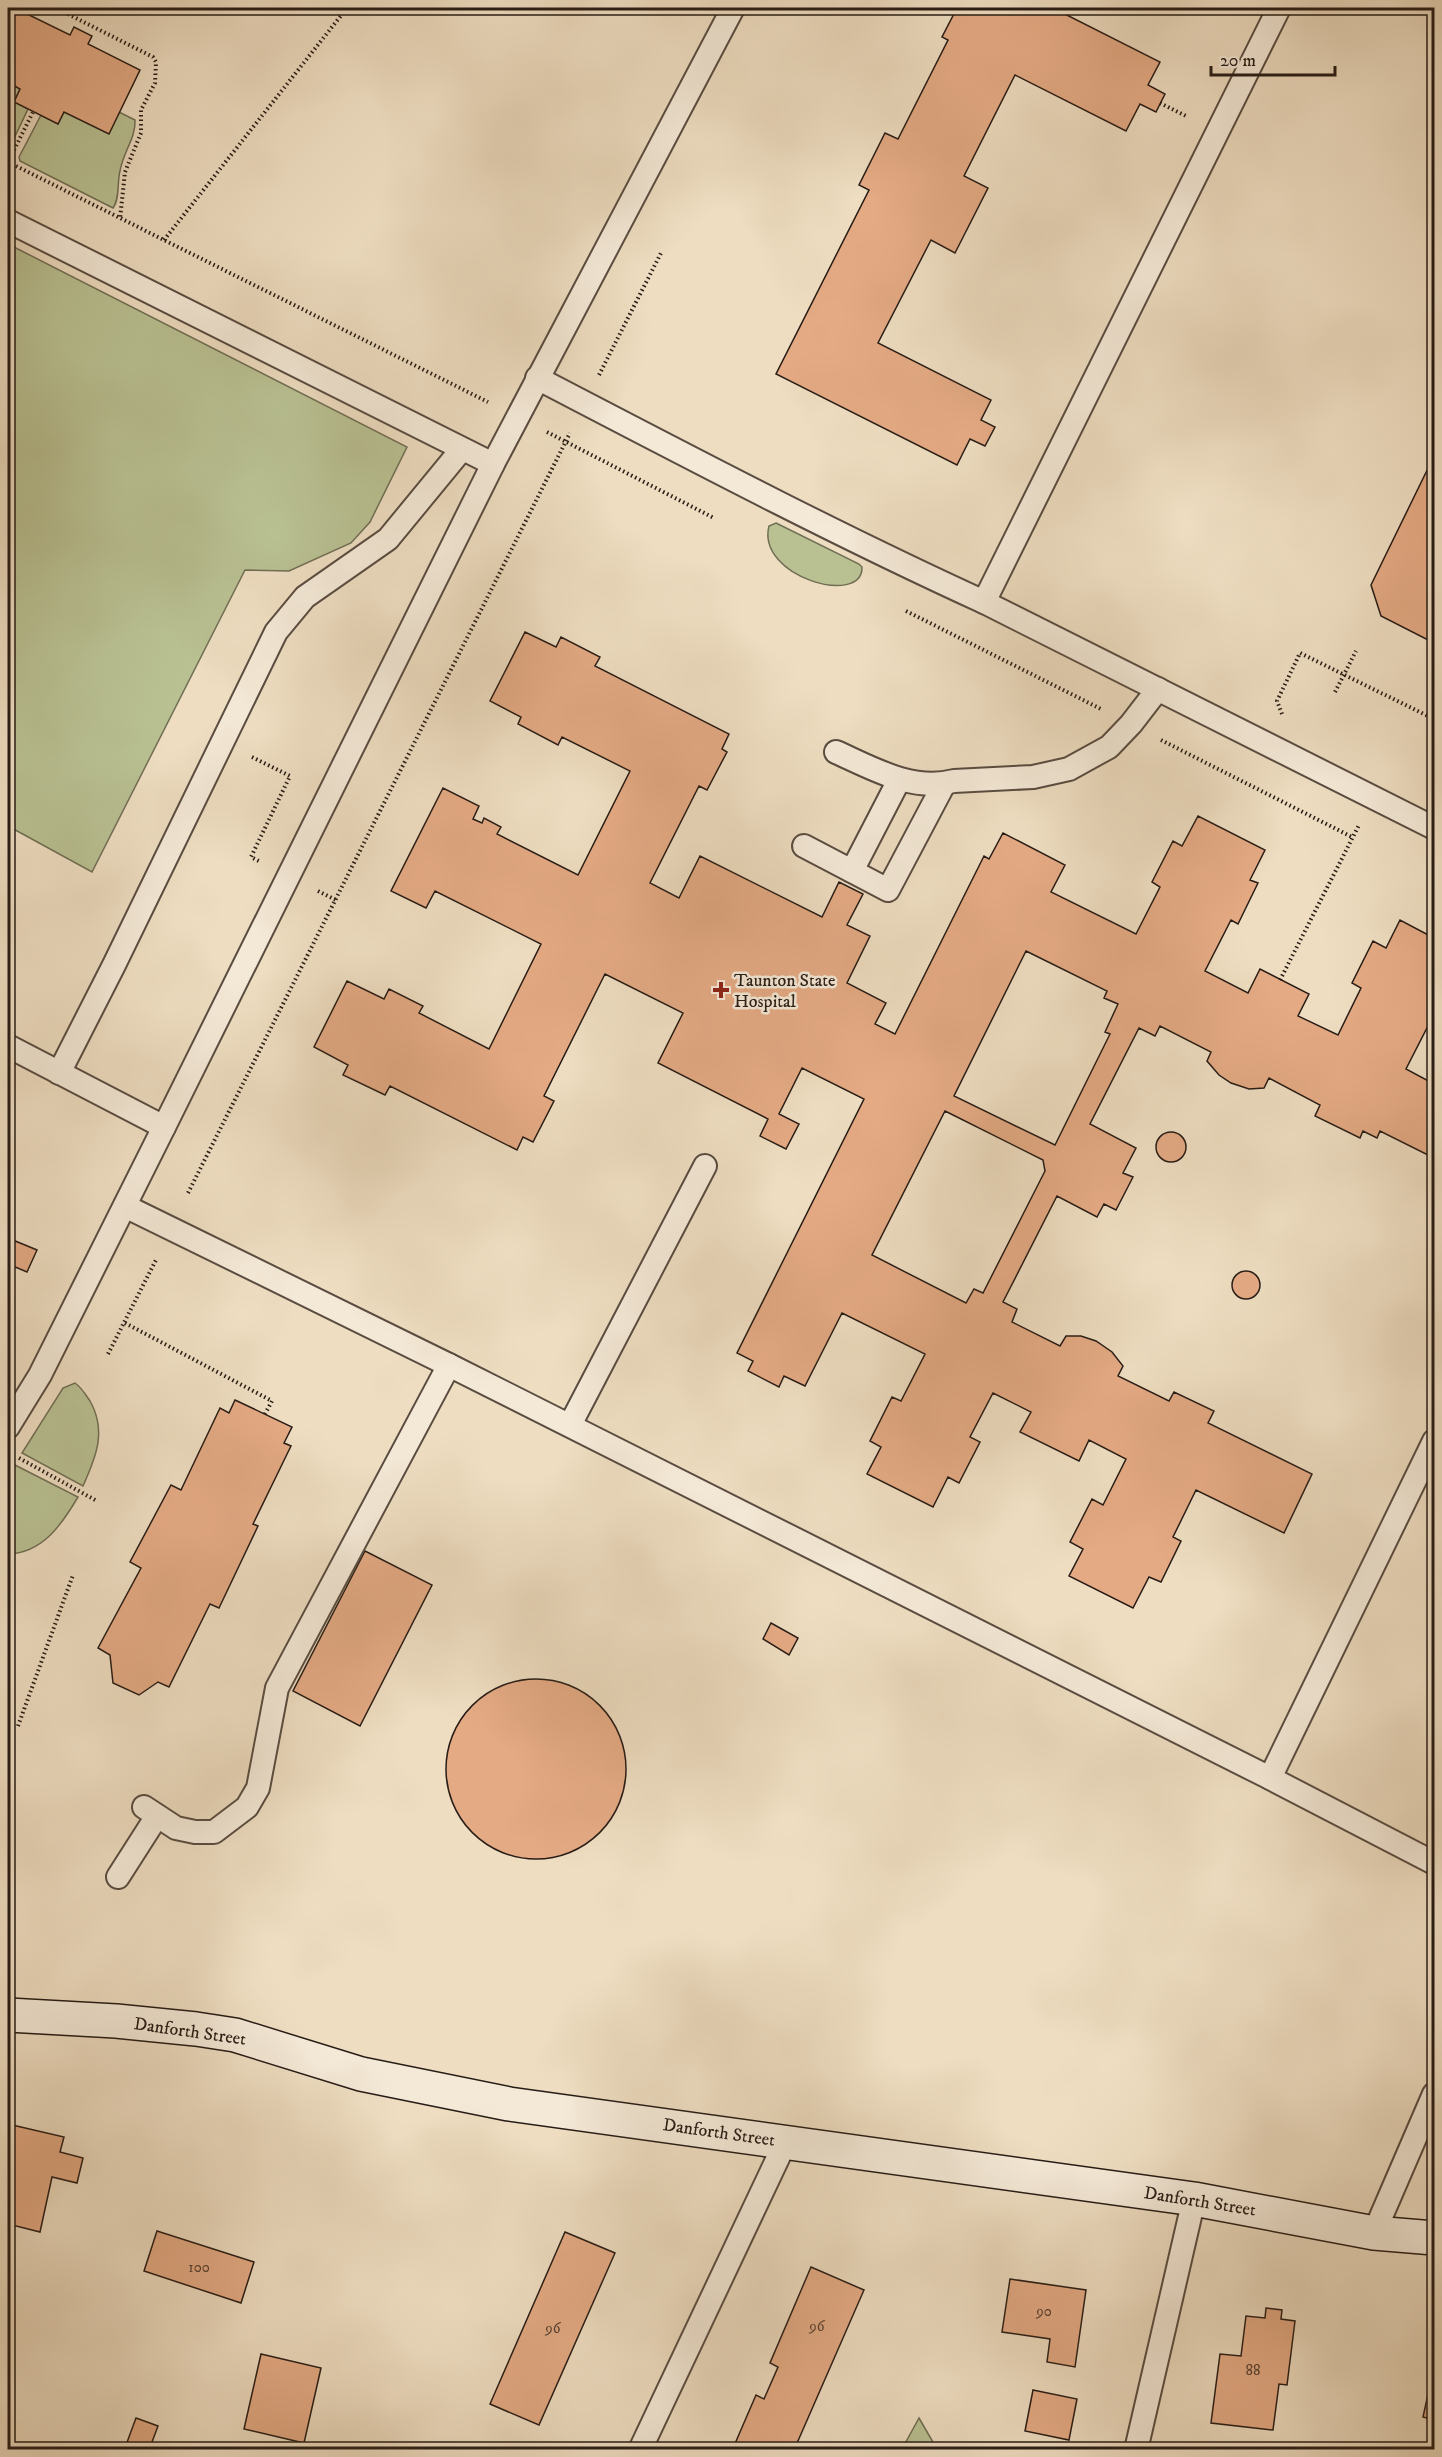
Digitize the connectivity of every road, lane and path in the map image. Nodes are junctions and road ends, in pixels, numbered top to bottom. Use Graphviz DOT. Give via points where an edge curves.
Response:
graph roads {
  1 [pos="56,8"];
  2 [pos="347,8"];
  3 [pos="733,8"];
  4 [pos="1279,8"];
  5 [pos="33,112"];
  6 [pos="8,163"];
  7 [pos="120,219"];
  8 [pos="8,221"];
  9 [pos="164,240"];
  10 [pos="661,253"];
  11 [pos="537,378"];
  12 [pos="594,385"];
  13 [pos="488,402"];
  14 [pos="575,424"];
  15 [pos="546,432"];
  16 [pos="566,442"];
  17 [pos="462,448"];
  18 [pos="493,464"];
  19 [pos="714,518"];
  20 [pos="984,602"];
  21 [pos="1356,651"];
  22 [pos="1344,674"];
  23 [pos="1158,690"];
  24 [pos="1335,692"];
  25 [pos="1434,719"];
  26 [pos="1255,738"];
  27 [pos="222,743"];
  28 [pos="836,752"];
  29 [pos="899,780"];
  30 [pos="944,784"];
  31 [pos="1374,797"];
  32 [pos="1434,828"];
  33 [pos="804,846"];
  34 [pos="263,863"];
  35 [pos="852,871"];
  36 [pos="317,891"];
  37 [pos="336,900"];
  38 [pos="1280,980"];
  39 [pos="8,1046"];
  40 [pos="59,1073"];
  41 [pos="164,1127"];
  42 [pos="705,1166"];
  43 [pos="188,1193"];
  44 [pos="125,1206"];
  45 [pos="161,1250"];
  46 [pos="124,1323"];
  47 [pos="108,1354"];
  48 [pos="449,1365"];
  49 [pos="265,1414"];
  50 [pos="570,1425"];
  51 [pos="8,1427"];
  52 [pos="1434,1441"];
  53 [pos="17,1457"];
  54 [pos="97,1501"];
  55 [pos="73,1575"];
  56 [pos="18,1726"];
  57 [pos="1270,1778"];
  58 [pos="1434,1863"];
  59 [pos="118,1877"];
  60 [pos="8,2015"];
  61 [pos="1434,2094"];
  62 [pos="786,2141"];
  63 [pos="1194,2199"];
  64 [pos="1374,2233"];
  65 [pos="1434,2238"];
  66 [pos="640,2450"];
  67 [pos="1136,2450"];
  1 -- 7 [label="path" via="156,62 155,83 141,110 141,133 125,172"];
  2 -- 9 [label="path"];
  3 -- 11 [label="lane"];
  4 -- 20 [label="lane"];
  5 -- 6 [label="path"];
  6 -- 7 [label="path"];
  7 -- 9 [label="path"];
  8 -- 17 [label="lane"];
  9 -- 13 [label="path"];
  10 -- 12 [label="path"];
  11 -- 18 [label="lane"];
  11 -- 20 [label="lane"];
  14 -- 16 [label="path"];
  15 -- 16 [label="path"];
  16 -- 19 [label="path"];
  16 -- 37 [label="path"];
  17 -- 18 [label="lane"];
  17 -- 27 [label="lane" via="388,539 305,597 276,632"];
  18 -- 41 [label="lane"];
  20 -- 23 [label="lane"];
  21 -- 22 [label="path"];
  22 -- 24 [label="path"];
  22 -- 25 [label="path"];
  22 -- 26 [label="path" via="1300,653 1277,701 1282,715"];
  23 -- 26 [label="lane"];
  23 -- 30 [label="lane" via="1109,747 1069,769 1033,777"];
  26 -- 31 [label="lane"];
  27 -- 34 [label="path" via="290,776 251,857"];
  27 -- 40 [label="lane"];
  28 -- 29 [label="lane"];
  29 -- 30 [label="lane"];
  29 -- 35 [label="lane"];
  30 -- 35 [label="lane" via="888,890"];
  31 -- 32 [label="lane"];
  31 -- 38 [label="path"];
  33 -- 35 [label="lane"];
  36 -- 37 [label="path"];
  37 -- 43 [label="path"];
  39 -- 40 [label="lane"];
  40 -- 41 [label="lane"];
  41 -- 44 [label="lane"];
  42 -- 50 [label="lane"];
  44 -- 48 [label="lane"];
  44 -- 51 [label="lane" via="40,1375"];
  45 -- 46 [label="path"];
  46 -- 47 [label="path"];
  46 -- 49 [label="path" via="272,1401"];
  48 -- 50 [label="lane"];
  48 -- 59 [label="lane" via="277,1688 258,1788 247,1807 214,1832 176,1828 150,1811"];
  50 -- 57 [label="lane"];
  52 -- 57 [label="lane"];
  53 -- 54 [label="path"];
  55 -- 56 [label="path"];
  57 -- 58 [label="lane"];
  60 -- 62 [label="street, Danforth Street" via="116,2021 235,2035 361,2074 420,2087 509,2104"];
  61 -- 64 [label="lane"];
  62 -- 63 [label="street, Danforth Street"];
  62 -- 66 [label="lane"];
  63 -- 64 [label="street, Danforth Street"];
  63 -- 67 [label="lane"];
  64 -- 65 [label="street, Danforth Street"];
}
